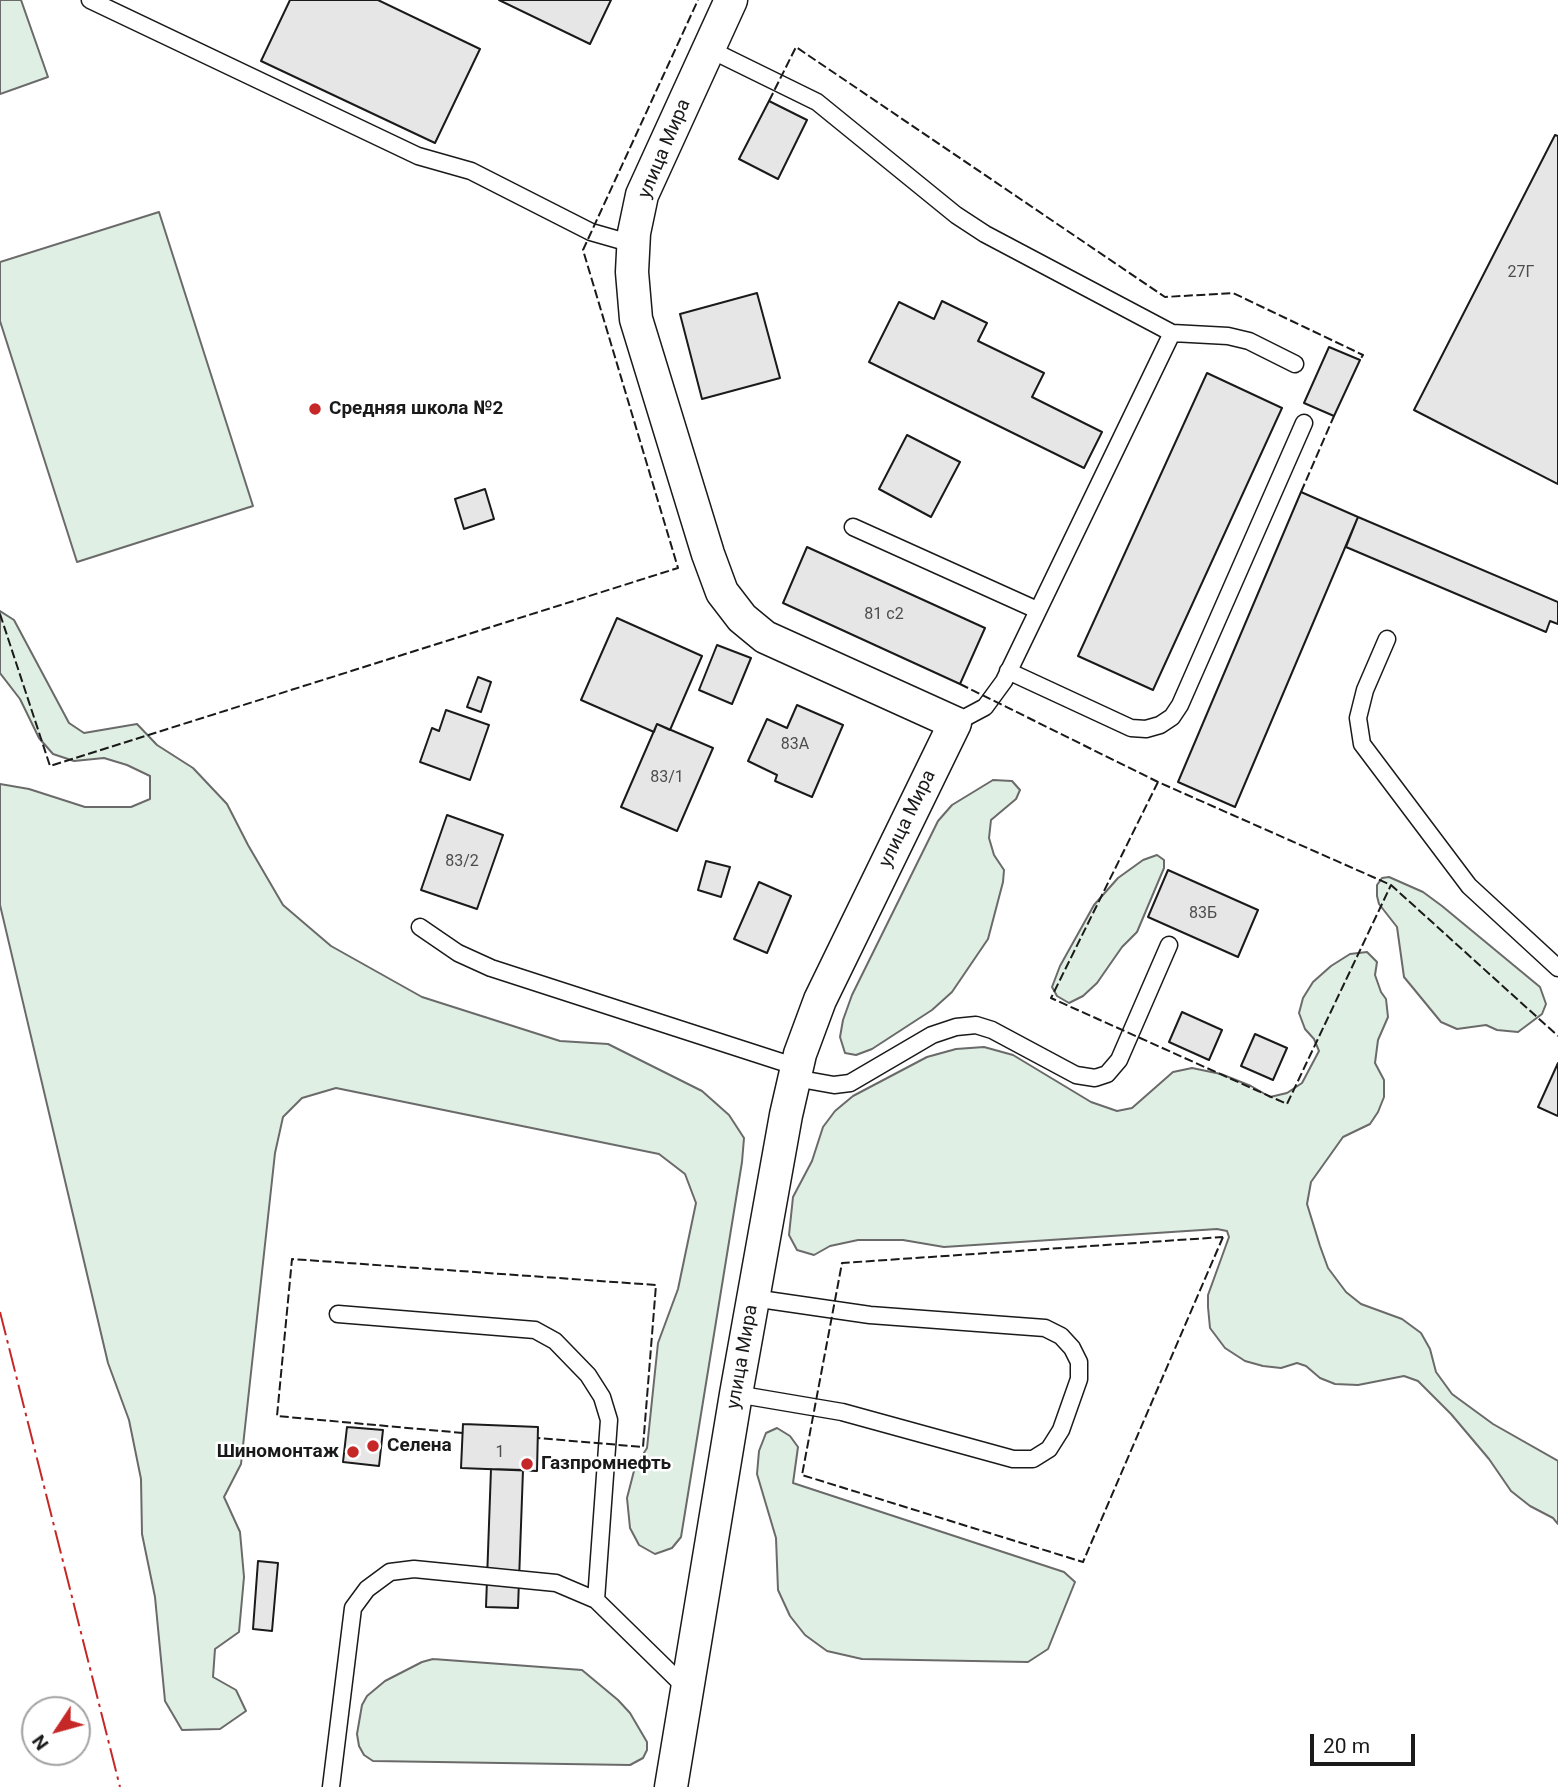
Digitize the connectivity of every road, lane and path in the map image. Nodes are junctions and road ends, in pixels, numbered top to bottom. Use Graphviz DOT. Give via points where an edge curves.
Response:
graph roads {
  1 [pos="90,0"];
  2 [pos="731,0"];
  3 [pos="709,49"];
  4 [pos="633,244"];
  5 [pos="1172,333"];
  6 [pos="1295,364"];
  7 [pos="1304,423"];
  8 [pos="853,527"];
  9 [pos="1037,610"];
  10 [pos="1387,639"];
  11 [pos="1008,671"];
  12 [pos="955,723"];
  13 [pos="420,927"];
  14 [pos="1169,946"];
  15 [pos="1558,968"];
  16 [pos="796,1072"];
  17 [pos="753,1298"];
  18 [pos="338,1314"];
  19 [pos="736,1394"];
  20 [pos="596,1600"];
  21 [pos="686,1688"];
  22 [pos="331,1787"];
  23 [pos="671,1787"];
  1 -- 4 [label="lane" via="418,156 471,171 591,233"];
  2 -- 3 [label="street, улица Мира"];
  3 -- 4 [label="street, улица Мира" via="642,195"];
  3 -- 5 [label="lane" via="817,102 985,234"];
  4 -- 12 [label="street, улица Мира" via="636,318 723,592 742,618 765,637"];
  5 -- 6 [label="lane" via="1249,341"];
  5 -- 9 [label="lane"];
  7 -- 11 [label="lane" via="1172,717 1146,729 1131,728"];
  8 -- 9 [label="lane"];
  9 -- 11 [label="lane"];
  10 -- 15 [label="lane" via="1358,718 1362,744 1469,886"];
  11 -- 12 [label="lane" via="985,707"];
  12 -- 16 [label="street, улица Мира" via="820,1000"];
  13 -- 16 [label="lane" via="458,953 491,968"];
  14 -- 16 [label="lane" via="1119,1060 1107,1074 1076,1075 976,1025 932,1035 850,1083 834,1085"];
  16 -- 17 [label="street, улица Мира"];
  17 -- 19 [label="street, улица Мира"];
  17 -- 19 [label="lane" via="870,1315 1045,1328 1072,1348 1079,1362 1079,1379 1061,1430 1049,1449 1033,1459 1013,1459 842,1412"];
  18 -- 20 [label="lane" via="535,1330 555,1341 588,1375 609,1420"];
  19 -- 21 [label="street, улица Мира"];
  20 -- 21 [label="lane"];
  20 -- 22 [label="lane" via="556,1583 414,1569 390,1573 367,1589 353,1608"];
  21 -- 23 [label="street, улица Мира"];
}
